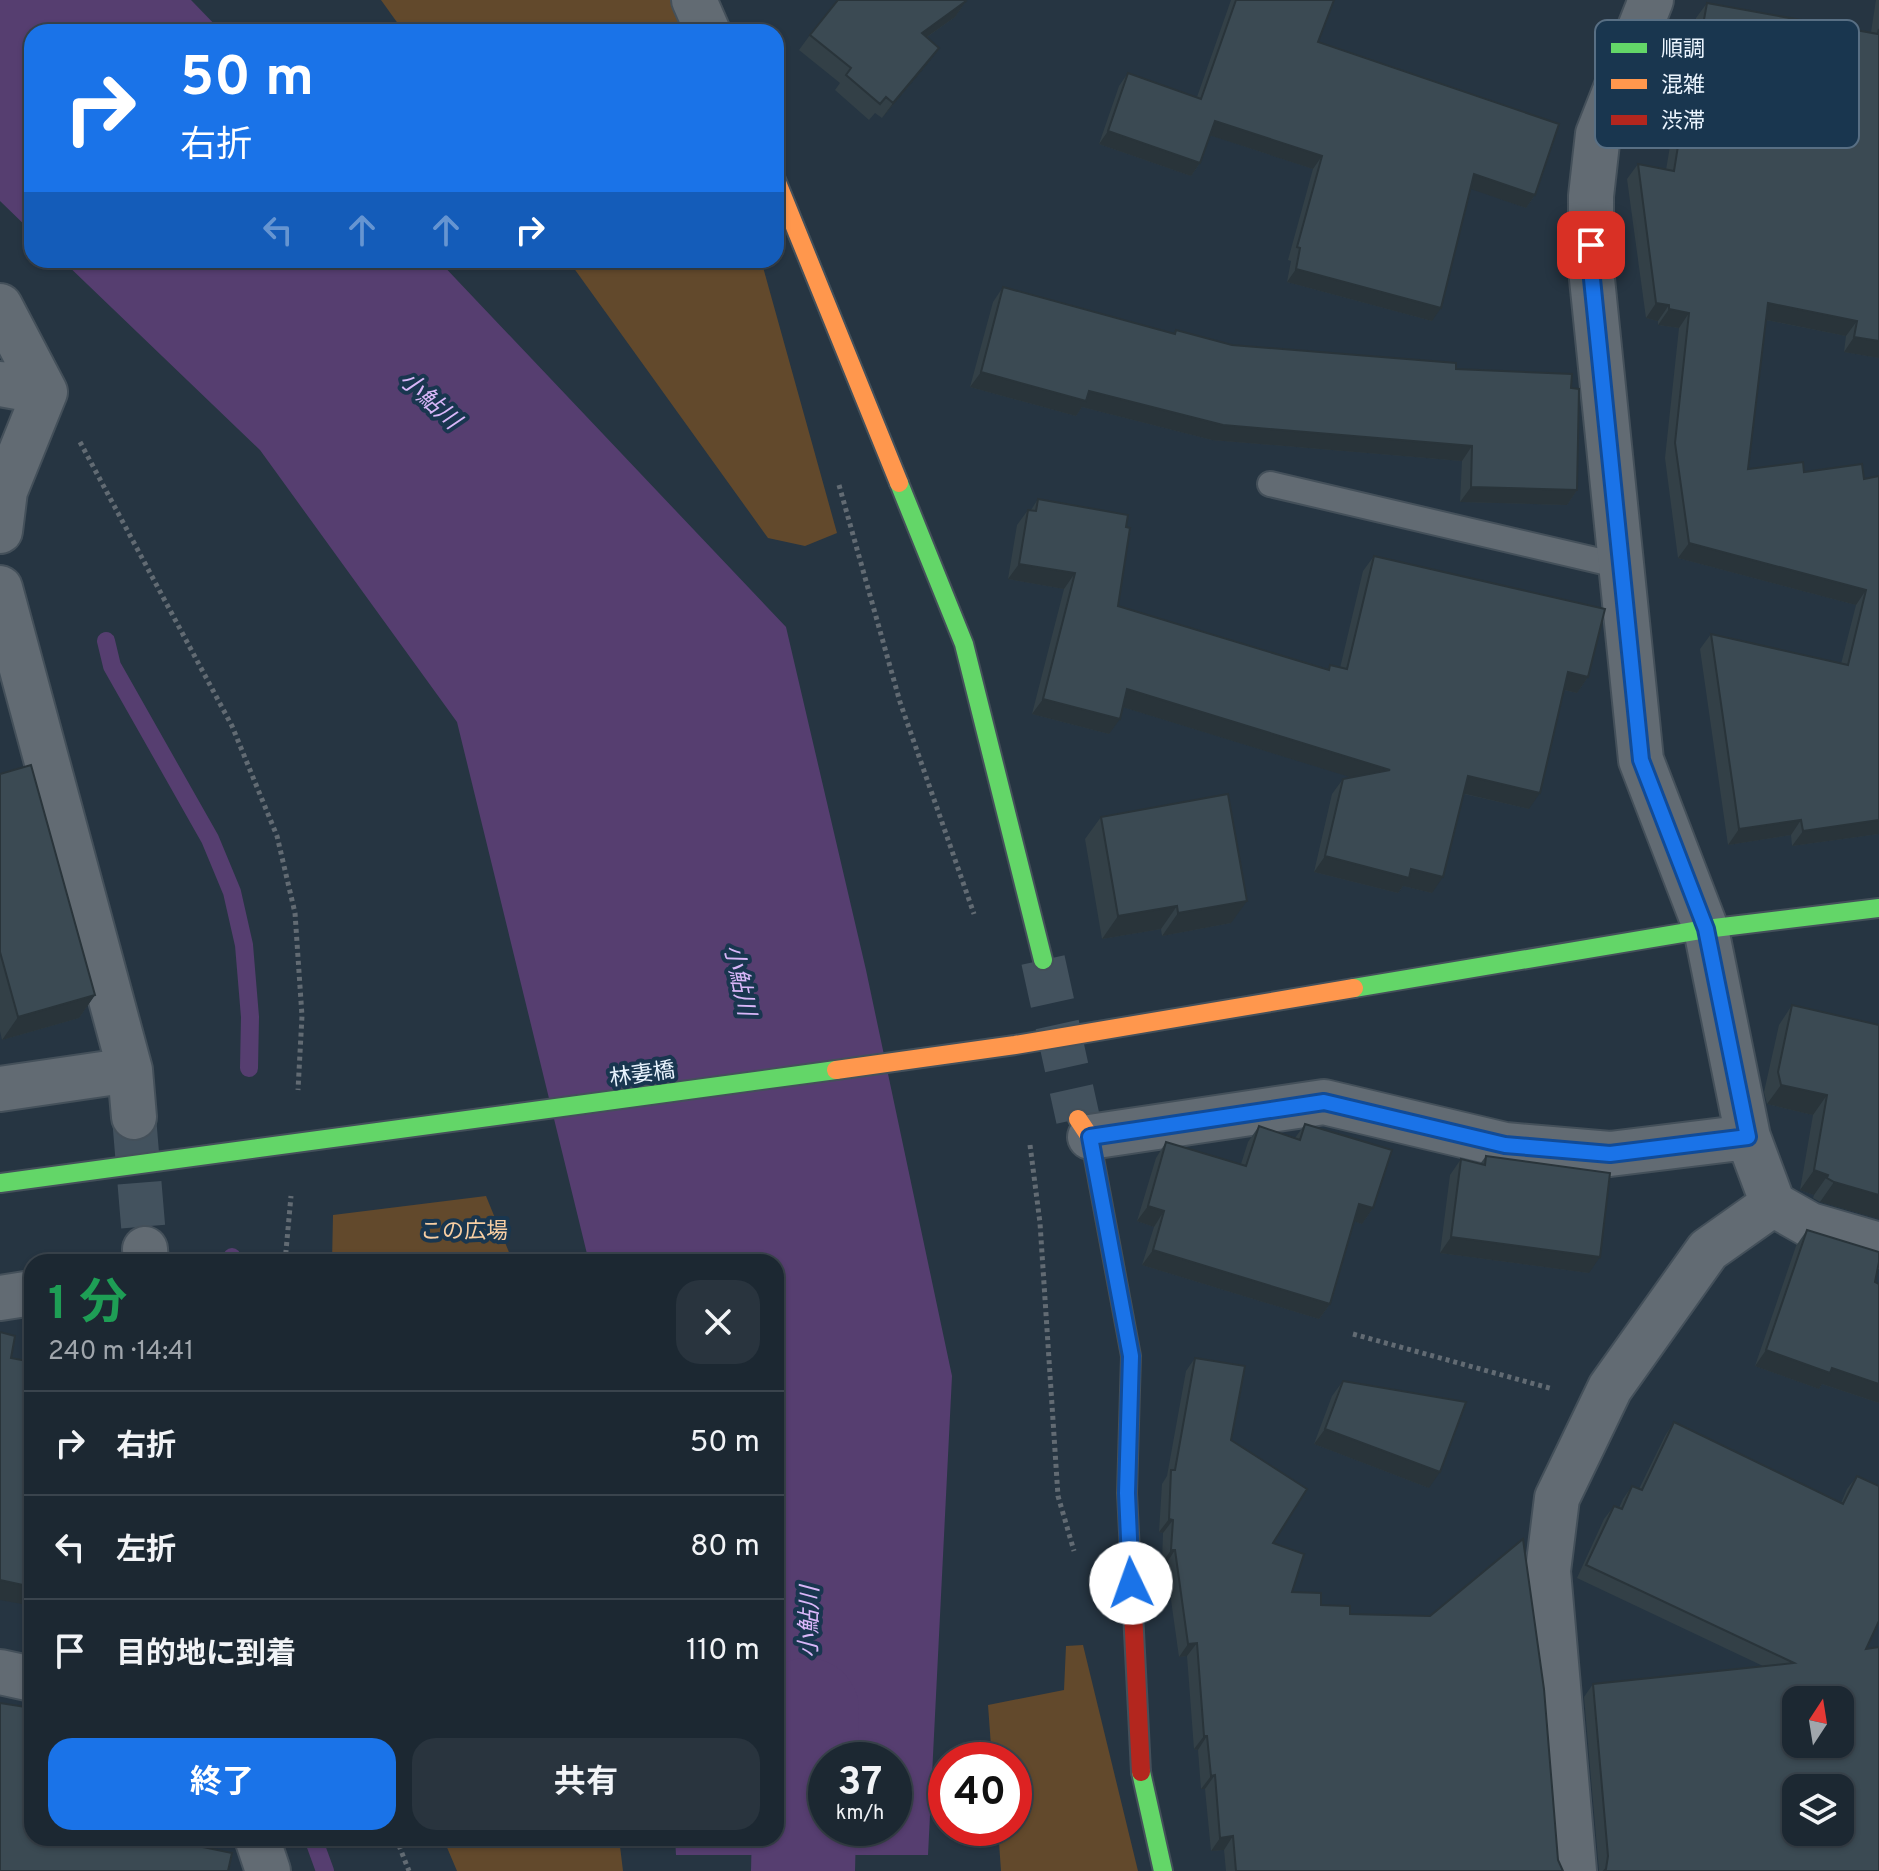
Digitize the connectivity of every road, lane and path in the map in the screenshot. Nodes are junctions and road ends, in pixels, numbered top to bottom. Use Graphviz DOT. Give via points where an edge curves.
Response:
graph roads {
  1 [pos="694,0"];
  2 [pos="1651,0"];
  3 [pos="1643,20"];
  4 [pos="704,24"];
  5 [pos="1596,148"];
  6 [pos="784,200"];
  7 [pos="0,306"];
  8 [pos="0,384"];
  9 [pos="45,392"];
  10 [pos="89,455"];
  11 [pos="835,471"];
  12 [pos="1270,484"];
  13 [pos="0,531"];
  14 [pos="1621,566"];
  15 [pos="0,588"];
  16 [pos="18,715"];
  17 [pos="1879,908"];
  18 [pos="977,925"];
  19 [pos="1706,929"];
  20 [pos="1043,960"];
  21 [pos="130,1070"];
  22 [pos="0,1089"];
  23 [pos="134,1117"];
  24 [pos="1084,1128"];
  25 [pos="1748,1137"];
  26 [pos="295,1144"];
  27 [pos="1030,1145"];
  28 [pos="0,1183"];
  29 [pos="1773,1204"];
  30 [pos="1879,1245"];
  31 [pos="286,1254"];
  32 [pos="24,1294"];
  33 [pos="0,1298"];
  34 [pos="1353,1334"];
  35 [pos="1603,1403"];
  36 [pos="1075,1555"];
  37 [pos="0,1672"];
  38 [pos="24,1677"];
  39 [pos="260,1846"];
  40 [pos="399,1846"];
  41 [pos="268,1871"];
  42 [pos="409,1871"];
  43 [pos="1163,1871"];
  44 [pos="1574,1871"];
  1 -- 4 [label="street"];
  2 -- 3 [label="street"];
  5 -- 14 [label="street" via="1591,269"];
  6 -- 20 [label="street" via="964,644"];
  7 -- 9 [label="street"];
  8 -- 9 [label="street"];
  9 -- 13 [label="street" via="5,491"];
  10 -- 26 [label="path" via="232,726 277,836 295,913 302,1016"];
  11 -- 18 [label="path" via="900,702"];
  12 -- 14 [label="lane"];
  14 -- 19 [label="street" via="1641,760"];
  15 -- 16 [label="street"];
  16 -- 21 [label="street"];
  17 -- 19 [label="street, 林妻橋"];
  19 -- 25 [label="street"];
  19 -- 26 [label="street, 林妻橋" via="951,1054"];
  21 -- 22 [label="street"];
  21 -- 23 [label="street"];
  24 -- 25 [label="street" via="1324,1102 1505,1145 1610,1154"];
  24 -- 43 [label="street" via="1131,1356 1127,1493 1139,1762"];
  25 -- 29 [label="street"];
  26 -- 28 [label="street, 林妻橋"];
  26 -- 31 [label="path"];
  27 -- 36 [label="path" via="1058,1496"];
  29 -- 30 [label="street" via="1810,1225"];
  29 -- 35 [label="street" via="1708,1250"];
  32 -- 33 [label="street"];
  34 -- 35 [label="path"];
  35 -- 44 [label="street" via="1557,1498 1548,1571"];
  37 -- 38 [label="street"];
  39 -- 41 [label="street"];
  40 -- 42 [label="path"];
}
